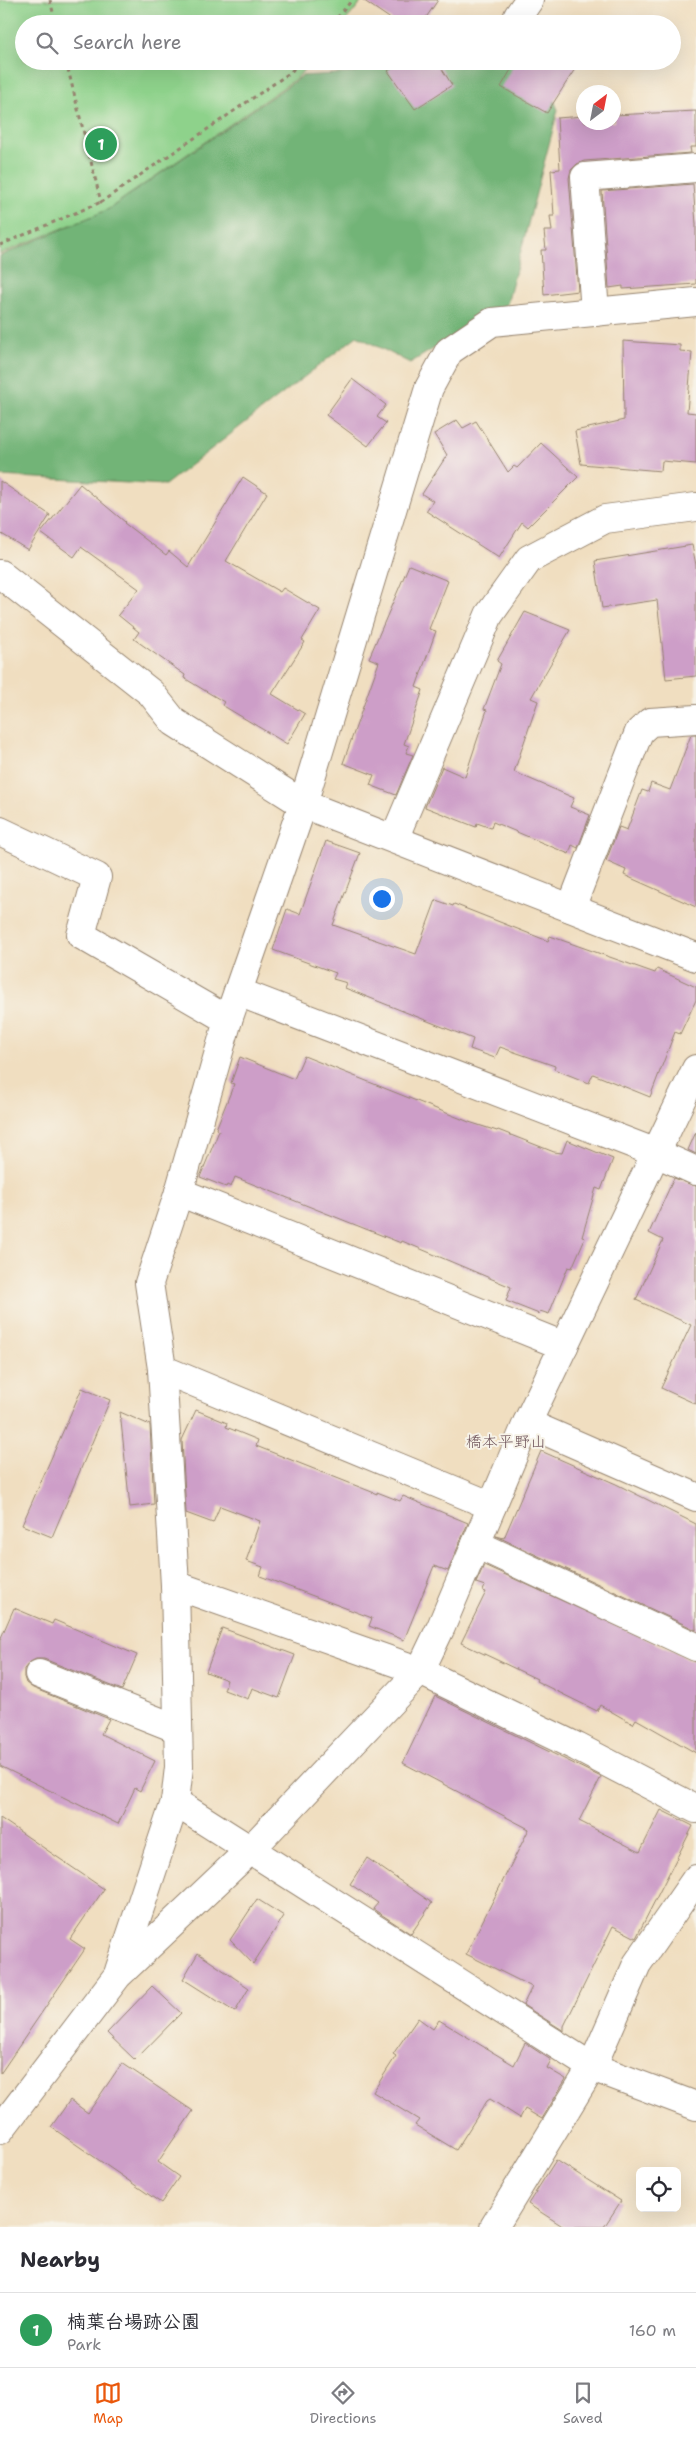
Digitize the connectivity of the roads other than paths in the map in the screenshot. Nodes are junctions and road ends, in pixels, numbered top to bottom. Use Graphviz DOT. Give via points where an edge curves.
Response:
graph roads {
  1 [pos="696,168"];
  2 [pos="696,302"];
  3 [pos="595,312"];
  4 [pos="696,507"];
  5 [pos="0,574"];
  6 [pos="696,719"];
  7 [pos="303,804"];
  8 [pos="0,831"];
  9 [pos="394,840"];
  10 [pos="571,908"];
  11 [pos="696,957"];
  12 [pos="238,992"];
  13 [pos="228,1020"];
  14 [pos="696,1069"];
  15 [pos="654,1152"];
  16 [pos="696,1171"];
  17 [pos="179,1192"];
  18 [pos="564,1346"];
  19 [pos="162,1369"];
  20 [pos="527,1423"];
  21 [pos="696,1497"];
  22 [pos="492,1506"];
  23 [pos="476,1544"];
  24 [pos="175,1585"];
  25 [pos="696,1647"];
  26 [pos="420,1671"];
  27 [pos="39,1674"];
  28 [pos="178,1729"];
  29 [pos="175,1802"];
  30 [pos="696,1809"];
  31 [pos="250,1850"];
  32 [pos="696,1879"];
  33 [pos="118,1975"];
  34 [pos="592,2067"];
  35 [pos="696,2106"];
  36 [pos="0,2130"];
  37 [pos="494,2227"];
  1 -- 3 [label="street" via="585,177"];
  2 -- 3 [label="street"];
  3 -- 7 [label="street" via="492,322 449,351 428,388"];
  4 -- 9 [label="street" via="605,519 529,559 488,615"];
  5 -- 7 [label="street" via="151,693 174,722"];
  6 -- 10 [label="street" via="650,722 639,732"];
  7 -- 9 [label="street"];
  7 -- 12 [label="street"];
  8 -- 13 [label="street" via="97,877 81,935"];
  9 -- 10 [label="street"];
  10 -- 11 [label="street"];
  12 -- 13 [label="street"];
  12 -- 15 [label="street"];
  13 -- 17 [label="street"];
  14 -- 15 [label="street"];
  15 -- 16 [label="street"];
  15 -- 18 [label="street"];
  17 -- 18 [label="street"];
  17 -- 19 [label="street" via="149,1283"];
  18 -- 20 [label="street"];
  19 -- 22 [label="street"];
  19 -- 24 [label="street"];
  20 -- 21 [label="street"];
  20 -- 22 [label="street"];
  22 -- 23 [label="street"];
  23 -- 25 [label="street"];
  23 -- 26 [label="street"];
  24 -- 26 [label="street"];
  24 -- 28 [label="street"];
  26 -- 30 [label="street"];
  26 -- 31 [label="street"];
  27 -- 28 [label="street"];
  28 -- 29 [label="street" via="179,1767"];
  29 -- 31 [label="street"];
  29 -- 33 [label="street"];
  31 -- 33 [label="street"];
  31 -- 34 [label="street"];
  32 -- 34 [label="street" via="637,1964"];
  33 -- 36 [label="street"];
  34 -- 35 [label="street"];
  34 -- 37 [label="street"];
}
